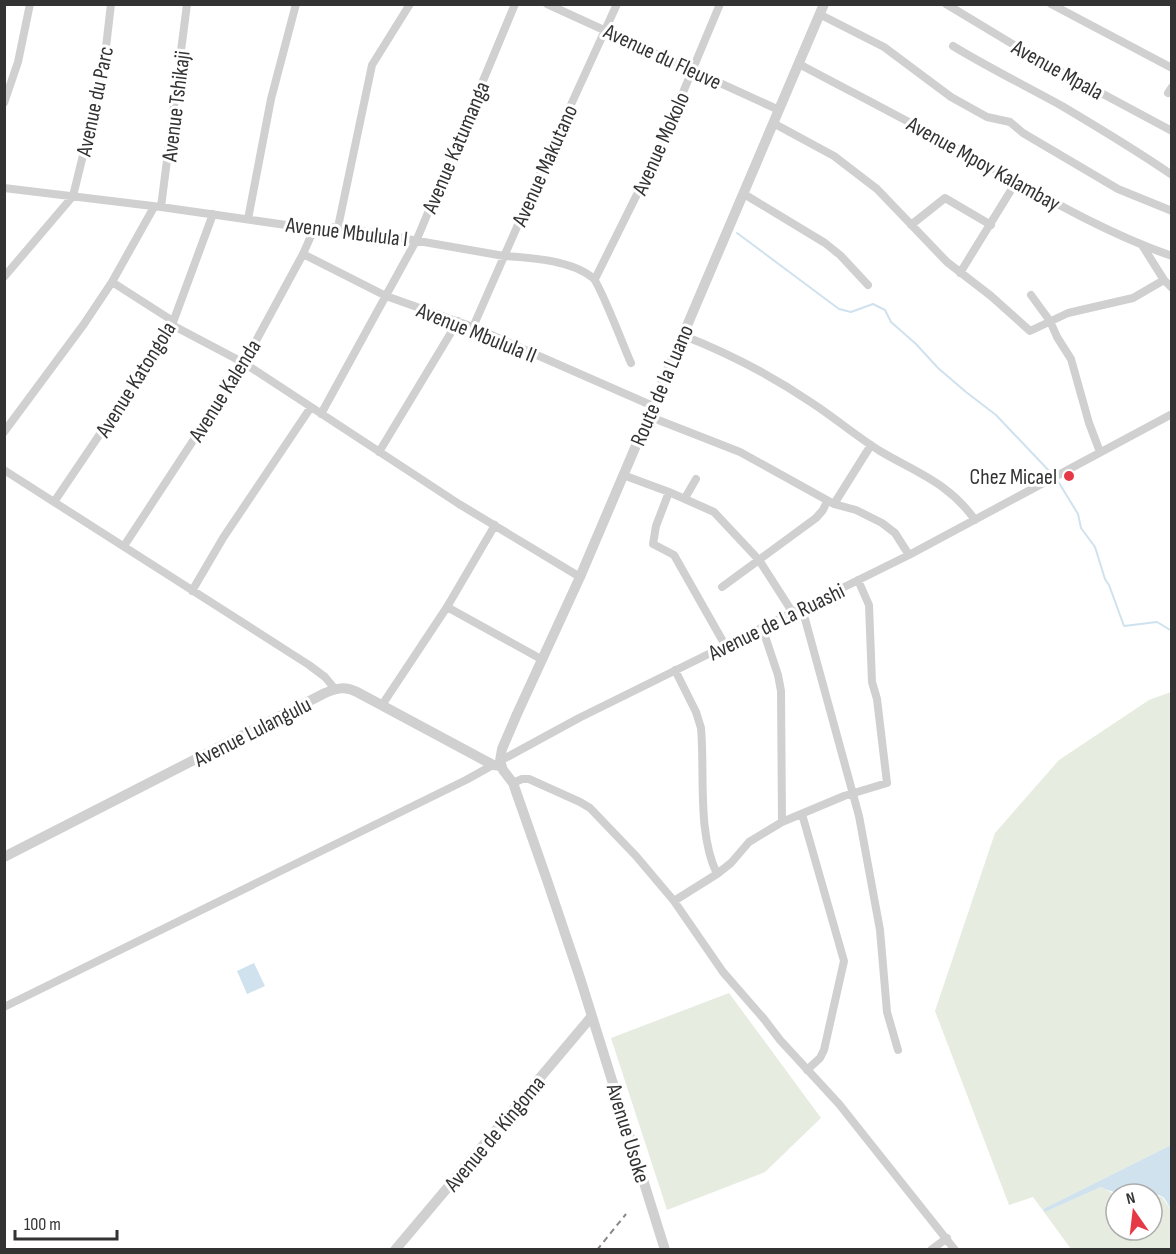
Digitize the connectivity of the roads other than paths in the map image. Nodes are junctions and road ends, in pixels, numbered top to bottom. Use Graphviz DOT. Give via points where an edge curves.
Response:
graph roads {
  1 [pos="30,4"];
  2 [pos="111,4"];
  3 [pos="187,4"];
  4 [pos="296,4"];
  5 [pos="410,4"];
  6 [pos="515,4"];
  7 [pos="547,4"];
  8 [pos="617,4"];
  9 [pos="720,4"];
  10 [pos="946,4"];
  11 [pos="1052,4"];
  12 [pos="822,10"];
  13 [pos="606,30"];
  14 [pos="953,46"];
  15 [pos="799,64"];
  16 [pos="692,69"];
  17 [pos="1172,69"];
  18 [pos="4,104"];
  19 [pos="779,110"];
  20 [pos="773,123"];
  21 [pos="1172,131"];
  22 [pos="1172,175"];
  23 [pos="1016,182"];
  24 [pos="4,188"];
  25 [pos="744,194"];
  26 [pos="73,196"];
  27 [pos="158,207"];
  28 [pos="1172,212"];
  29 [pos="213,214"];
  30 [pos="248,219"];
  31 [pos="911,225"];
  32 [pos="991,225"];
  33 [pos="338,227"];
  34 [pos="314,229"];
  35 [pos="417,239"];
  36 [pos="1142,245"];
  37 [pos="303,254"];
  38 [pos="504,256"];
  39 [pos="1172,256"];
  40 [pos="960,273"];
  41 [pos="4,277"];
  42 [pos="595,279"];
  43 [pos="1164,280"];
  44 [pos="112,282"];
  45 [pos="868,285"];
  46 [pos="1172,288"];
  47 [pos="1031,295"];
  48 [pos="386,296"];
  49 [pos="458,321"];
  50 [pos="1050,321"];
  51 [pos="172,323"];
  52 [pos="473,327"];
  53 [pos="682,335"];
  54 [pos="244,363"];
  55 [pos="631,363"];
  56 [pos="311,407"];
  57 [pos="651,411"];
  58 [pos="321,414"];
  59 [pos="1172,414"];
  60 [pos="4,432"];
  61 [pos="871,445"];
  62 [pos="380,452"];
  63 [pos="1100,452"];
  64 [pos="6,475"];
  65 [pos="623,475"];
  66 [pos="696,479"];
  67 [pos="669,492"];
  68 [pos="685,498"];
  69 [pos="54,502"];
  70 [pos="831,503"];
  71 [pos="975,520"];
  72 [pos="495,525"];
  73 [pos="124,546"];
  74 [pos="909,555"];
  75 [pos="759,560"];
  76 [pos="580,578"];
  77 [pos="858,580"];
  78 [pos="722,587"];
  79 [pos="192,591"];
  80 [pos="447,607"];
  81 [pos="802,608"];
  82 [pos="793,613"];
  83 [pos="762,627"];
  84 [pos="725,645"];
  85 [pos="542,659"];
  86 [pos="675,670"];
  87 [pos="335,689"];
  88 [pos="382,705"];
  89 [pos="498,764"];
  90 [pos="513,783"];
  91 [pos="853,794"];
  92 [pos="802,814"];
  93 [pos="782,822"];
  94 [pos="4,857"];
  95 [pos="717,874"];
  96 [pos="674,901"];
  97 [pos="4,1007"];
  98 [pos="592,1016"];
  99 [pos="897,1050"];
  100 [pos="807,1070"];
  101 [pos="947,1238"];
  102 [pos="396,1250"];
  103 [pos="665,1250"];
  104 [pos="931,1250"];
  105 [pos="955,1250"];
  1 -- 18 [label="street"];
  2 -- 26 [label="street, Avenue du Parc" via="98,94"];
  3 -- 27 [label="street, Avenue Tshikaji"];
  4 -- 30 [label="street" via="271,99"];
  5 -- 33 [label="street" via="372,65"];
  6 -- 35 [label="street, Avenue Katumanga"];
  7 -- 13 [label="street, Avenue du Fleuve"];
  8 -- 13 [label="street, Avenue Makutano"];
  9 -- 16 [label="street, Avenue Mokolo"];
  10 -- 21 [label="street, Avenue Mpala" via="1034,57"];
  11 -- 17 [label="street"];
  12 -- 15 [label="street, Route de la Luano"];
  12 -- 28 [label="street" via="884,47 951,97 987,117 1010,122 1118,189"];
  13 -- 16 [label="street, Avenue du Fleuve"];
  13 -- 38 [label="street, Avenue Makutano"];
  14 -- 22 [label="street" via="1114,136"];
  15 -- 19 [label="street, Route de la Luano"];
  15 -- 23 [label="street, Avenue Mpoy Kalambay"];
  16 -- 19 [label="street, Avenue du Fleuve"];
  16 -- 42 [label="street, Avenue Mokolo" via="658,152"];
  19 -- 20 [label="street, Route de la Luano"];
  20 -- 25 [label="street, Route de la Luano"];
  20 -- 31 [label="street" via="845,164 878,189"];
  23 -- 32 [label="street"];
  23 -- 36 [label="street, Avenue Mpoy Kalambay"];
  24 -- 26 [label="street, Avenue Mbulula I"];
  25 -- 45 [label="street" via="825,243"];
  25 -- 53 [label="street, Route de la Luano"];
  26 -- 27 [label="street, Avenue Mbulula I"];
  26 -- 41 [label="street"];
  27 -- 29 [label="street, Avenue Mbulula I"];
  27 -- 44 [label="street"];
  29 -- 30 [label="street, Avenue Mbulula I"];
  29 -- 51 [label="street, Avenue Katongola"];
  30 -- 34 [label="street, Avenue Mbulula I"];
  31 -- 32 [label="street" via="945,198"];
  31 -- 40 [label="street"];
  32 -- 40 [label="street"];
  33 -- 34 [label="street, Avenue Mbulula I"];
  33 -- 35 [label="street, Avenue Mbulula I"];
  34 -- 37 [label="street, Avenue Kalenda"];
  35 -- 38 [label="street, Avenue Mbulula I"];
  35 -- 48 [label="street, Avenue Katumanga"];
  36 -- 39 [label="street, Avenue Mpoy Kalambay"];
  36 -- 43 [label="street"];
  37 -- 48 [label="street, Avenue Mbulula II"];
  37 -- 54 [label="street, Avenue Kalenda"];
  38 -- 42 [label="street, Avenue Mbulula I" via="552,261"];
  38 -- 52 [label="street, Avenue Makutano"];
  40 -- 50 [label="street" via="1027,330"];
  42 -- 55 [label="street"];
  43 -- 46 [label="street"];
  43 -- 50 [label="street" via="1133,298 1070,312"];
  44 -- 51 [label="street"];
  44 -- 60 [label="street"];
  47 -- 50 [label="street"];
  48 -- 49 [label="street, Avenue Mbulula II"];
  48 -- 58 [label="street, Avenue Katumanga"];
  49 -- 52 [label="street, Avenue Mbulula II"];
  49 -- 62 [label="street"];
  50 -- 63 [label="street" via="1071,359"];
  51 -- 54 [label="street"];
  51 -- 69 [label="street, Avenue Katongola"];
  52 -- 57 [label="street, Avenue Mbulula II"];
  53 -- 57 [label="street, Route de la Luano"];
  53 -- 61 [label="street" via="771,376"];
  54 -- 56 [label="street"];
  54 -- 73 [label="street, Avenue Kalenda"];
  56 -- 58 [label="street"];
  56 -- 79 [label="street"];
  57 -- 65 [label="street, Route de la Luano"];
  57 -- 70 [label="street, Avenue Mbulula II" via="740,452"];
  58 -- 62 [label="street"];
  59 -- 63 [label="street, Avenue de La Ruashi"];
  61 -- 70 [label="street"];
  61 -- 71 [label="street" via="950,492"];
  62 -- 72 [label="street"];
  63 -- 71 [label="street, Avenue de La Ruashi"];
  64 -- 69 [label="street"];
  65 -- 67 [label="street"];
  65 -- 76 [label="street, Route de la Luano"];
  66 -- 68 [label="street"];
  67 -- 68 [label="street"];
  67 -- 84 [label="street" via="653,544 674,555"];
  68 -- 75 [label="street" via="714,512"];
  69 -- 73 [label="street"];
  70 -- 74 [label="street, Avenue Mbulula II" via="856,510 888,527"];
  70 -- 75 [label="street"];
  71 -- 74 [label="street, Avenue de La Ruashi"];
  72 -- 76 [label="street"];
  72 -- 80 [label="street"];
  73 -- 79 [label="street"];
  74 -- 77 [label="street, Avenue de La Ruashi"];
  75 -- 78 [label="street"];
  75 -- 82 [label="street"];
  76 -- 85 [label="street, Route de la Luano"];
  77 -- 81 [label="street, Avenue de La Ruashi"];
  77 -- 91 [label="street" via="869,605 872,682 888,781"];
  79 -- 87 [label="street" via="309,665"];
  80 -- 85 [label="street"];
  80 -- 88 [label="street"];
  81 -- 82 [label="street, Avenue de La Ruashi"];
  81 -- 91 [label="street"];
  82 -- 83 [label="street, Avenue de La Ruashi"];
  83 -- 84 [label="street, Avenue de La Ruashi"];
  83 -- 93 [label="street" via="781,691"];
  84 -- 86 [label="street, Avenue de La Ruashi"];
  85 -- 89 [label="street, Route de la Luano"];
  86 -- 89 [label="street, Avenue de La Ruashi"];
  86 -- 95 [label="street" via="700,728 706,839"];
  87 -- 88 [label="street, Avenue Lulangulu" via="352,689"];
  87 -- 94 [label="street, Avenue Lulangulu"];
  88 -- 89 [label="street, Avenue Lulangulu"];
  89 -- 90 [label="street, Avenue Usoke"];
  89 -- 97 [label="street, Avenue de La Ruashi"];
  90 -- 96 [label="street" via="529,779 590,808"];
  90 -- 98 [label="street, Avenue Usoke"];
  91 -- 92 [label="street"];
  91 -- 99 [label="street" via="878,920 888,1017"];
  92 -- 93 [label="street"];
  92 -- 100 [label="street" via="844,961 824,1050"];
  93 -- 95 [label="street" via="749,842"];
  95 -- 96 [label="street"];
  96 -- 100 [label="street" via="723,972"];
  98 -- 102 [label="street, Avenue de Kingoma"];
  98 -- 103 [label="street, Avenue Usoke"];
  100 -- 101 [label="street"];
  101 -- 104 [label="street"];
  101 -- 105 [label="street"];
}
